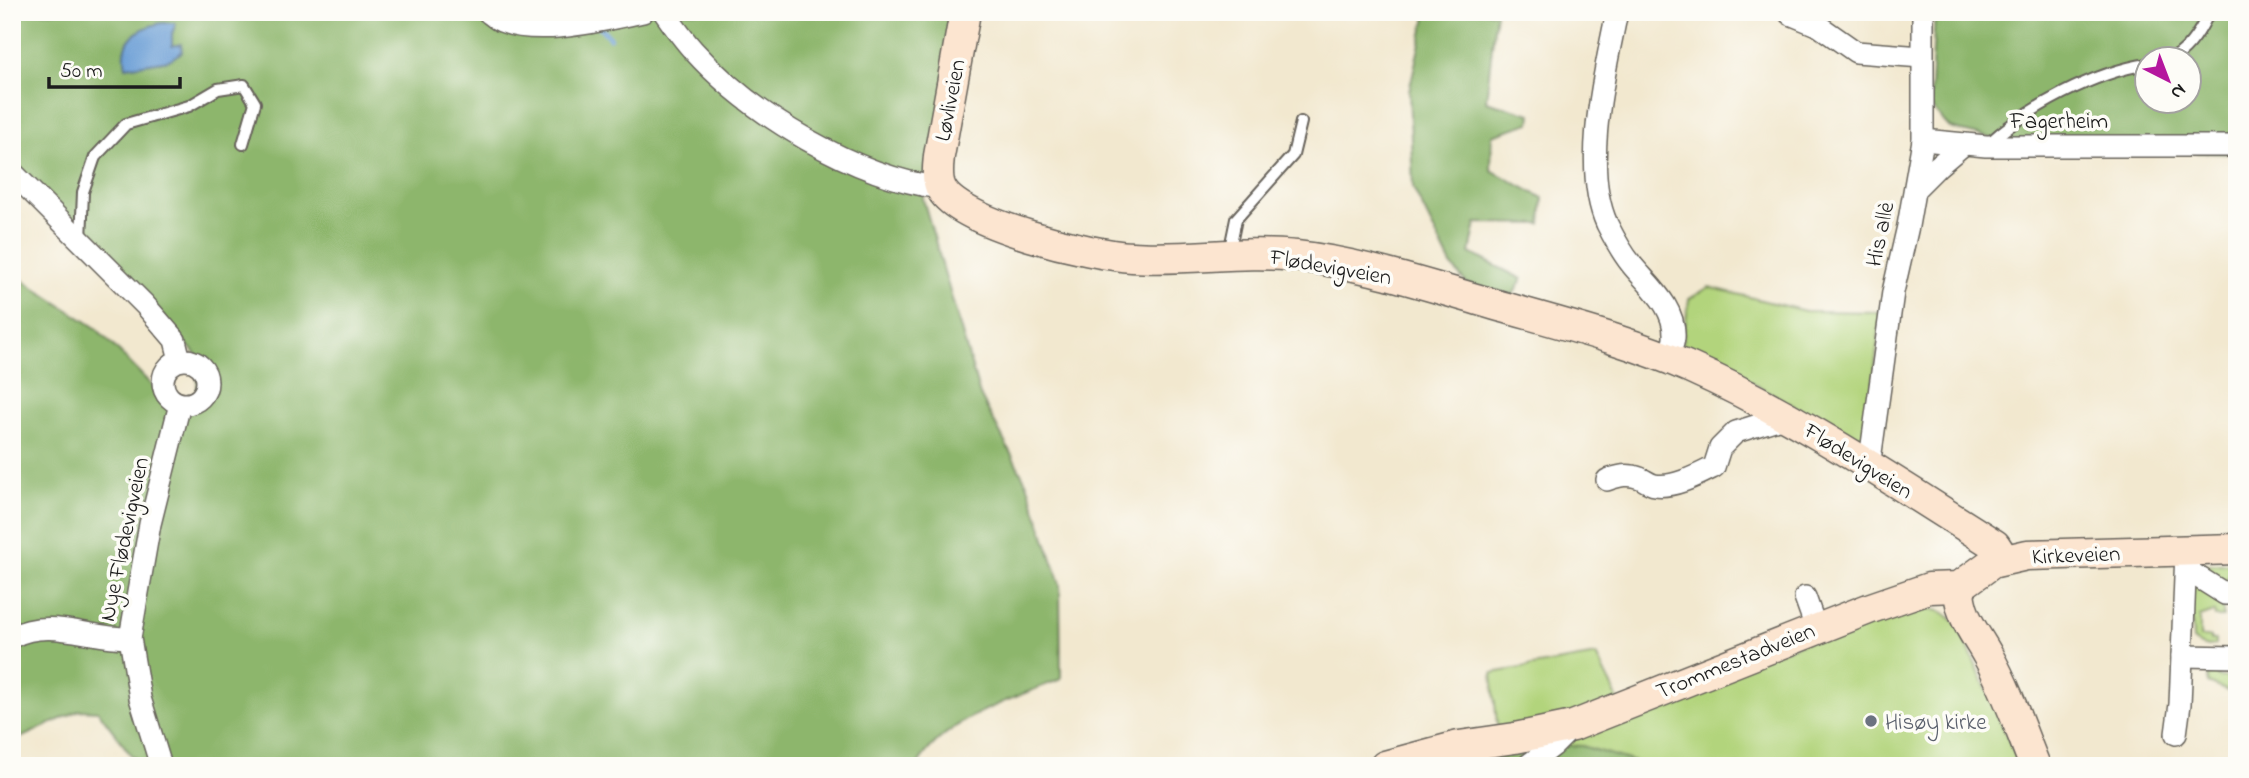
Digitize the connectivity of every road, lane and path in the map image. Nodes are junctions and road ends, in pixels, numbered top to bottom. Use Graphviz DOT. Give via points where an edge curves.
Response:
graph roads {
  1 [pos="488,12"];
  2 [pos="643,12"];
  3 [pos="664,12"];
  4 [pos="965,12"];
  5 [pos="1617,12"];
  6 [pos="1923,12"];
  7 [pos="2209,12"];
  8 [pos="1790,13"];
  9 [pos="2187,46"];
  10 [pos="1922,57"];
  11 [pos="2134,66"];
  12 [pos="1301,122"];
  13 [pos="1923,140"];
  14 [pos="243,144"];
  15 [pos="1964,144"];
  16 [pos="1986,146"];
  17 [pos="2237,146"];
  18 [pos="12,172"];
  19 [pos="941,188"];
  20 [pos="1915,189"];
  21 [pos="81,240"];
  22 [pos="1229,253"];
  23 [pos="1667,358"];
  24 [pos="180,360"];
  25 [pos="180,404"];
  26 [pos="1787,416"];
  27 [pos="1869,467"];
  28 [pos="1607,480"];
  29 [pos="2237,550"];
  30 [pos="2004,559"];
  31 [pos="2186,561"];
  32 [pos="1965,583"];
  33 [pos="2237,594"];
  34 [pos="1805,597"];
  35 [pos="1816,628"];
  36 [pos="12,637"];
  37 [pos="130,638"];
  38 [pos="2182,656"];
  39 [pos="2237,657"];
  40 [pos="1573,726"];
  41 [pos="2176,734"];
  42 [pos="161,766"];
  43 [pos="1385,766"];
  44 [pos="1527,766"];
  45 [pos="2035,766"];
  1 -- 2 [label="street" via="501,22 535,28"];
  3 -- 19 [label="street" via="694,51 786,127 848,161 916,185"];
  4 -- 19 [label="main road, Løvliveien" via="939,156"];
  5 -- 23 [label="street" via="1600,95 1597,184 1606,222 1619,246 1667,308 1674,338"];
  6 -- 10 [label="street, His allè"];
  7 -- 9 [label="lane" via="2201,31"];
  8 -- 10 [label="street" via="1819,26 1856,52"];
  10 -- 13 [label="street, His allè"];
  11 -- 16 [label="lane" via="2080,85 2009,125"];
  12 -- 22 [label="lane" via="1293,155 1236,219"];
  13 -- 15 [label="street, Fagerheim"];
  13 -- 20 [label="street, His allè"];
  14 -- 21 [label="lane" via="255,103 244,85 218,89 189,106 126,124 95,158 83,192"];
  15 -- 16 [label="street, Fagerheim"];
  15 -- 20 [label="street"];
  16 -- 17 [label="street, Fagerheim"];
  18 -- 21 [label="street"];
  19 -- 22 [label="main road, Flødevigveien" via="953,203 970,212 1086,251 1164,258"];
  20 -- 27 [label="street, His allè" via="1893,292"];
  21 -- 24 [label="street" via="175,341"];
  22 -- 23 [label="main road, Flødevigveien" via="1297,256 1405,279"];
  23 -- 26 [label="main road, Flødevigveien"];
  24 -- 25 [label="street" via="167,368 162,382 167,396"];
  24 -- 25 [label="street" via="194,361 207,378 201,398"];
  25 -- 37 [label="street, Nye Flødevigveien" via="150,524"];
  26 -- 27 [label="main road, Flødevigveien"];
  26 -- 28 [label="street" via="1736,432 1720,448 1714,467 1696,475 1665,485 1619,475"];
  27 -- 30 [label="main road, Flødevigveien" via="1995,545"];
  29 -- 31 [label="main road, Kirkeveien"];
  30 -- 31 [label="main road, Kirkeveien" via="2038,554"];
  30 -- 32 [label="main road, Kirkeveien"];
  31 -- 33 [label="street" via="2225,593"];
  31 -- 38 [label="street"];
  32 -- 35 [label="main road, Trommestadveien" via="1930,588"];
  32 -- 45 [label="main road" via="1959,601 1968,626 1988,656"];
  34 -- 35 [label="street"];
  35 -- 40 [label="main road, Trommestadveien"];
  36 -- 37 [label="street" via="40,628"];
  37 -- 42 [label="street, Nye Flødevigveien" via="140,698"];
  38 -- 39 [label="street"];
  38 -- 41 [label="street"];
  40 -- 43 [label="main road" via="1459,746"];
  40 -- 44 [label="street, Trommestadveien"];
}
